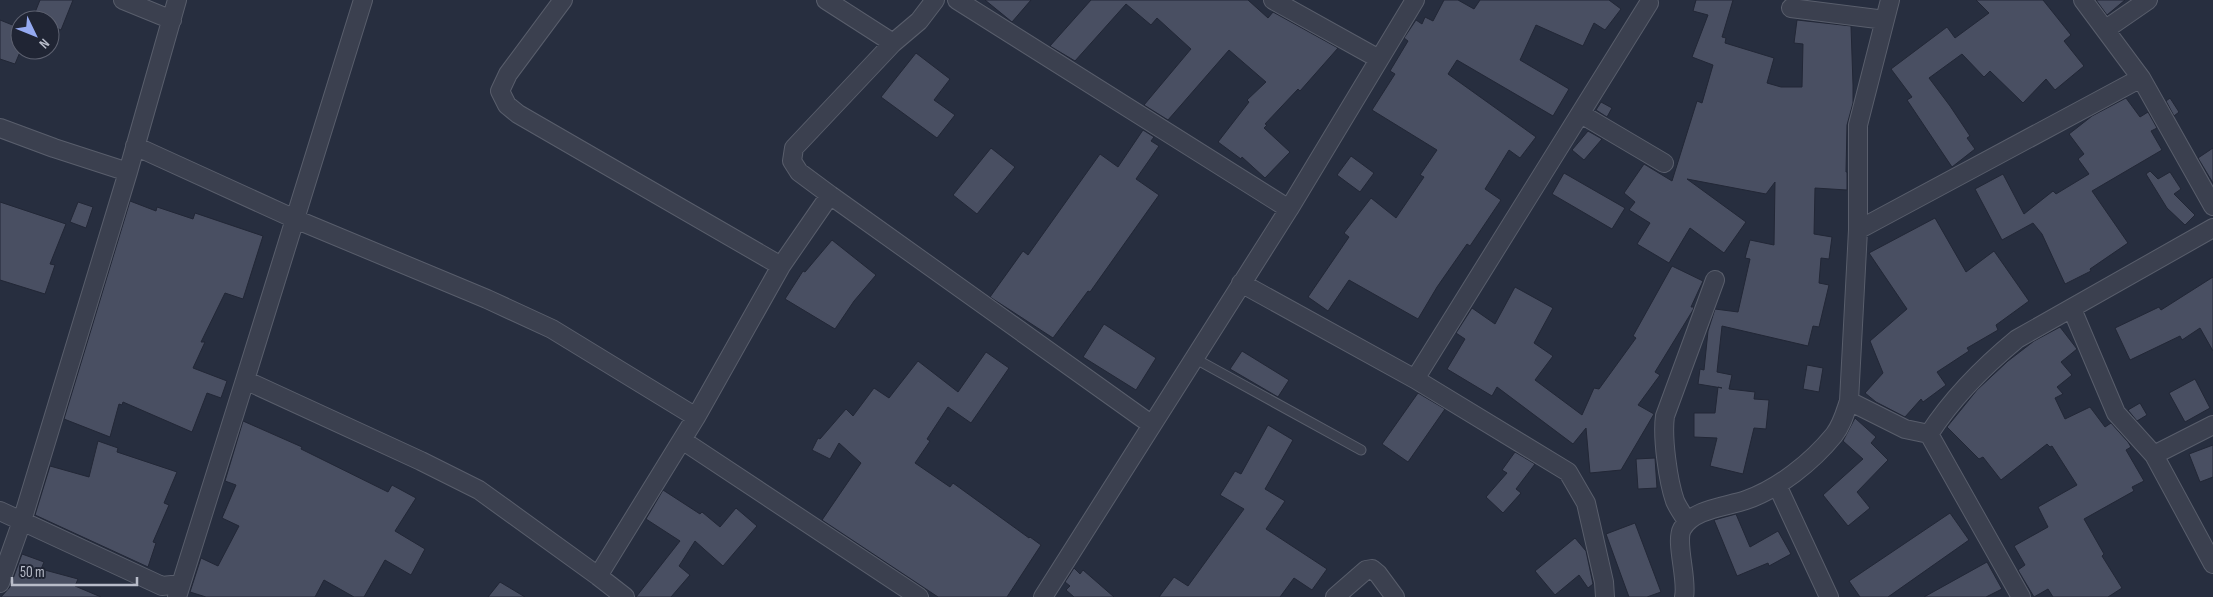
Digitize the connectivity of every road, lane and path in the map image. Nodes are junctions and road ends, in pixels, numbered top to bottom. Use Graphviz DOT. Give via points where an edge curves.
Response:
graph roads {
  1 [pos="123,0"];
  2 [pos="177,0"];
  3 [pos="363,0"];
  4 [pos="563,0"];
  5 [pos="826,0"];
  6 [pos="935,0"];
  7 [pos="957,0"];
  8 [pos="1273,0"];
  9 [pos="1415,0"];
  10 [pos="1890,0"];
  11 [pos="2083,0"];
  12 [pos="2148,0"];
  13 [pos="1649,3"];
  14 [pos="1791,8"];
  15 [pos="172,20"];
  16 [pos="1885,20"];
  17 [pos="2106,28"];
  18 [pos="893,43"];
  19 [pos="1379,59"];
  20 [pos="2142,78"];
  21 [pos="1581,114"];
  22 [pos="0,128"];
  23 [pos="135,146"];
  24 [pos="1664,163"];
  25 [pos="128,172"];
  26 [pos="830,195"];
  27 [pos="2213,206"];
  28 [pos="1288,209"];
  29 [pos="295,219"];
  30 [pos="2213,228"];
  31 [pos="1858,230"];
  32 [pos="781,266"];
  33 [pos="1715,280"];
  34 [pos="1241,283"];
  35 [pos="2072,309"];
  36 [pos="1194,358"];
  37 [pos="1415,379"];
  38 [pos="245,380"];
  39 [pos="1849,401"];
  40 [pos="696,416"];
  41 [pos="1152,425"];
  42 [pos="2213,425"];
  43 [pos="1929,434"];
  44 [pos="682,440"];
  45 [pos="1361,450"];
  46 [pos="2154,455"];
  47 [pos="1777,485"];
  48 [pos="0,511"];
  49 [pos="22,521"];
  50 [pos="1687,521"];
  51 [pos="2213,564"];
  52 [pos="598,576"];
  53 [pos="0,583"];
  54 [pos="179,590"];
  55 [pos="625,597"];
  56 [pos="919,597"];
  57 [pos="1043,597"];
  58 [pos="1335,597"];
  59 [pos="1395,597"];
  60 [pos="1605,597"];
  61 [pos="1684,597"];
  62 [pos="1829,597"];
  63 [pos="2021,597"];
  1 -- 15 [label="street"];
  2 -- 15 [label="street"];
  3 -- 29 [label="street"];
  4 -- 32 [label="street" via="508,74 500,91 507,105"];
  5 -- 18 [label="street"];
  6 -- 18 [label="street" via="919,21"];
  7 -- 28 [label="street"];
  8 -- 19 [label="street"];
  9 -- 19 [label="street"];
  10 -- 16 [label="street"];
  11 -- 17 [label="street"];
  12 -- 17 [label="street"];
  13 -- 21 [label="street"];
  14 -- 16 [label="street"];
  15 -- 23 [label="street"];
  16 -- 31 [label="street" via="1858,125"];
  17 -- 20 [label="street"];
  18 -- 26 [label="street" via="794,148 792,161 799,172"];
  19 -- 28 [label="street"];
  20 -- 27 [label="street"];
  20 -- 31 [label="street"];
  21 -- 24 [label="street"];
  21 -- 37 [label="street"];
  22 -- 25 [label="street"];
  23 -- 25 [label="street"];
  23 -- 29 [label="street"];
  25 -- 49 [label="street"];
  26 -- 32 [label="street"];
  26 -- 41 [label="street"];
  28 -- 34 [label="street"];
  29 -- 38 [label="street"];
  29 -- 40 [label="street" via="552,329"];
  30 -- 35 [label="street"];
  31 -- 39 [label="street"];
  32 -- 40 [label="street"];
  33 -- 50 [label="street" via="1664,422 1672,492"];
  34 -- 36 [label="street"];
  34 -- 37 [label="street"];
  35 -- 43 [label="street" via="2048,320 1990,361 1944,411"];
  35 -- 46 [label="street" via="2116,413"];
  36 -- 41 [label="street"];
  36 -- 45 [label="lane"];
  37 -- 60 [label="street" via="1568,472 1586,503"];
  38 -- 52 [label="street" via="479,490"];
  38 -- 54 [label="street"];
  39 -- 43 [label="street" via="1905,429"];
  39 -- 47 [label="street" via="1834,435"];
  40 -- 44 [label="street"];
  41 -- 57 [label="street"];
  42 -- 46 [label="street"];
  43 -- 63 [label="street"];
  44 -- 52 [label="street"];
  44 -- 56 [label="street"];
  46 -- 51 [label="street"];
  47 -- 50 [label="street" via="1747,500"];
  47 -- 62 [label="street"];
  48 -- 49 [label="street"];
  49 -- 53 [label="street"];
  49 -- 54 [label="street" via="162,586"];
  50 -- 61 [label="street" via="1680,532"];
  52 -- 55 [label="street"];
  58 -- 59 [label="street" via="1366,570 1378,574"];
}
